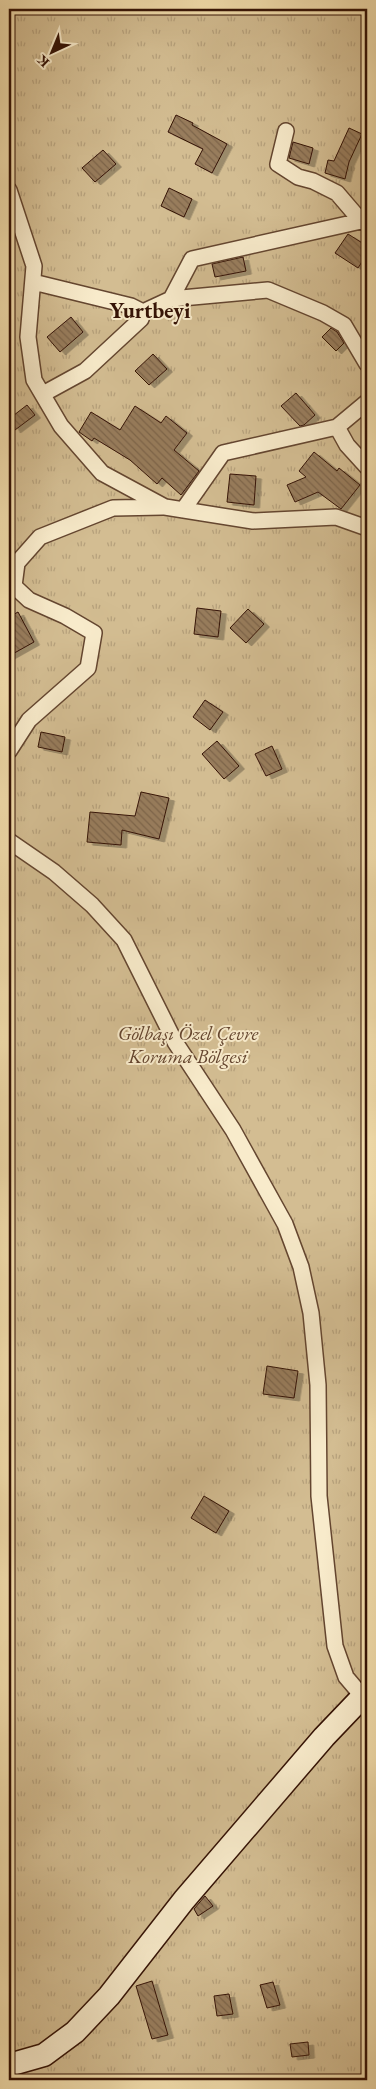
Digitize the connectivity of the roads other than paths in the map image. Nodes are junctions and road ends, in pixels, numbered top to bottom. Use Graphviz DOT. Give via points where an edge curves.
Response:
graph roads {
  1 [pos="286,131"];
  2 [pos="9,190"];
  3 [pos="364,222"];
  4 [pos="33,282"];
  5 [pos="171,299"];
  6 [pos="143,312"];
  7 [pos="367,364"];
  8 [pos="43,394"];
  9 [pos="367,402"];
  10 [pos="337,427"];
  11 [pos="367,467"];
  12 [pos="165,507"];
  13 [pos="183,510"];
  14 [pos="367,528"];
  15 [pos="9,751"];
  16 [pos="9,841"];
  17 [pos="365,1695"];
  18 [pos="9,2065"];
  1 -- 3 [label="street" via="278,164 298,177 337,193"];
  2 -- 4 [label="street" via="34,266"];
  3 -- 5 [label="street" via="192,259"];
  4 -- 6 [label="street" via="131,306"];
  4 -- 8 [label="street" via="28,337 34,380"];
  5 -- 6 [label="street"];
  5 -- 7 [label="street" via="268,290 344,325"];
  6 -- 8 [label="street" via="141,319 85,371"];
  8 -- 12 [label="street" via="61,426 102,474"];
  9 -- 10 [label="street"];
  10 -- 11 [label="street" via="347,445"];
  10 -- 13 [label="street" via="223,453"];
  12 -- 13 [label="street"];
  12 -- 15 [label="street" via="113,508 40,537 17,563 14,586 29,600 94,633 88,668 29,720"];
  13 -- 14 [label="street" via="253,521 336,517"];
  16 -- 17 [label="street" via="54,872 92,905 124,940 175,1042 233,1130 285,1224 301,1267 311,1313 318,1385 318,1496 335,1646 346,1677"];
  17 -- 18 [label="street" via="324,1737 82,2025 44,2055"];
}
